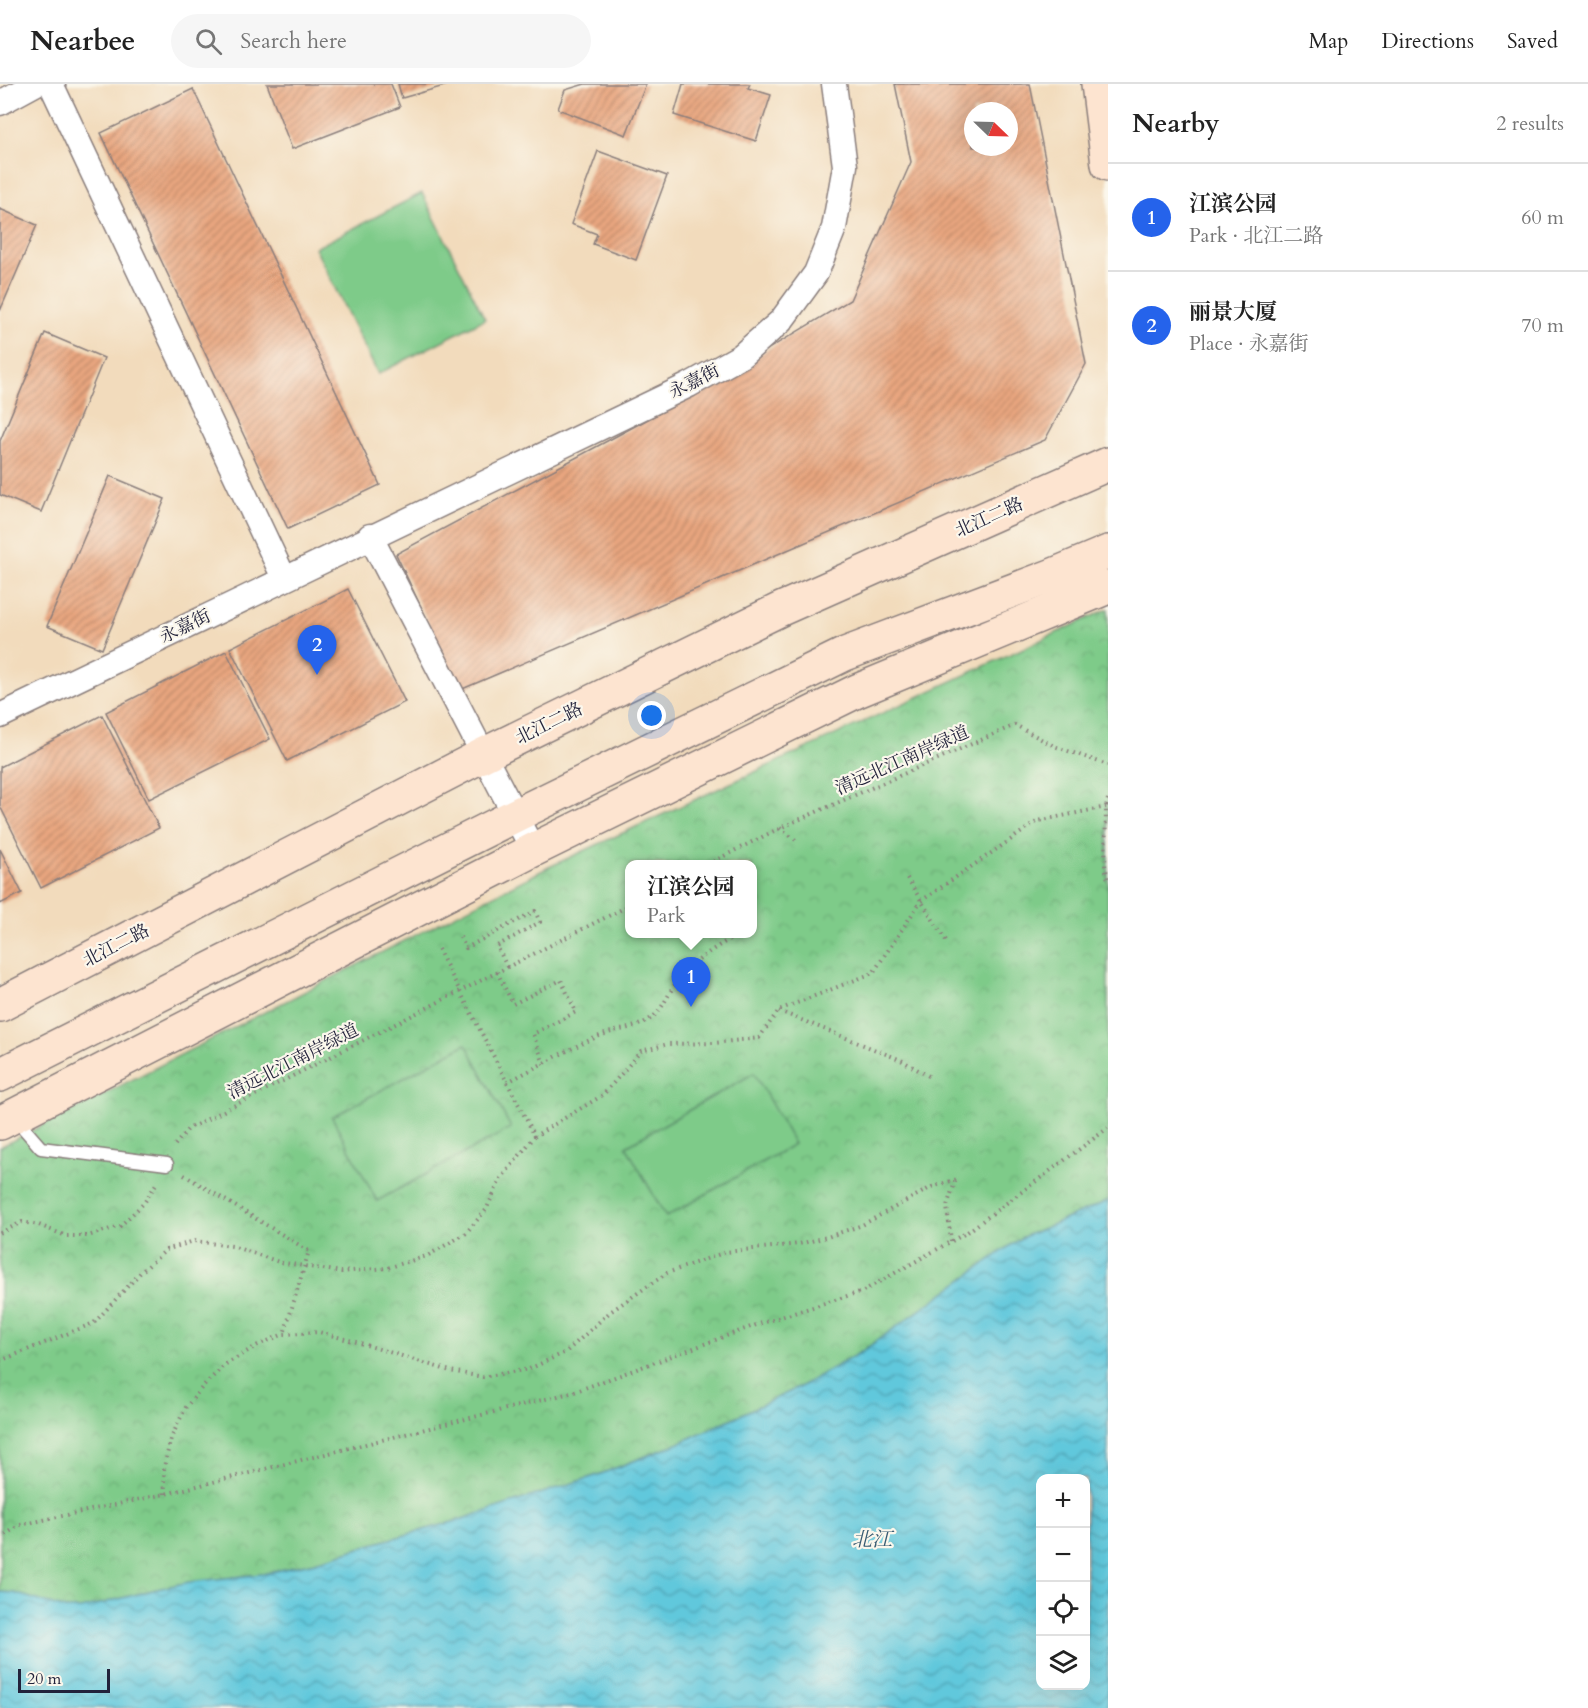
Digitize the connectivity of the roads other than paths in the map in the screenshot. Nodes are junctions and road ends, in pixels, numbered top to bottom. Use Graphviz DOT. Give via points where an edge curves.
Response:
graph roads {
  1 [pos="35,84"];
  2 [pos="51,84"];
  3 [pos="834,84"];
  4 [pos="1098,84"];
  5 [pos="0,103"];
  6 [pos="1108,164"];
  7 [pos="1108,464"];
  8 [pos="1108,529"];
  9 [pos="370,536"];
  10 [pos="1096,557"];
  11 [pos="284,578"];
  12 [pos="1108,587"];
  13 [pos="0,716"];
  14 [pos="483,756"];
  15 [pos="516,815"];
  16 [pos="533,850"];
  17 [pos="0,1005"];
  18 [pos="0,1075"];
  19 [pos="7,1120"];
  20 [pos="167,1164"];
  1 -- 5 [label="street"];
  2 -- 11 [label="street"];
  3 -- 9 [label="street, 永嘉街" via="845,166 834,228 816,273 781,321 741,356 689,385"];
  4 -- 6 [label="main road"];
  7 -- 14 [label="main road, 北江二路" via="781,609"];
  8 -- 10 [label="main road"];
  9 -- 11 [label="street, 永嘉街"];
  9 -- 14 [label="street"];
  10 -- 15 [label="main road" via="845,654"];
  11 -- 13 [label="street, 永嘉街"];
  12 -- 16 [label="main road" via="857,691"];
  14 -- 15 [label="street"];
  14 -- 17 [label="main road, 北江二路"];
  15 -- 16 [label="street"];
  15 -- 18 [label="main road"];
  16 -- 19 [label="main road"];
  19 -- 20 [label="lane" via="41,1149"];
}
